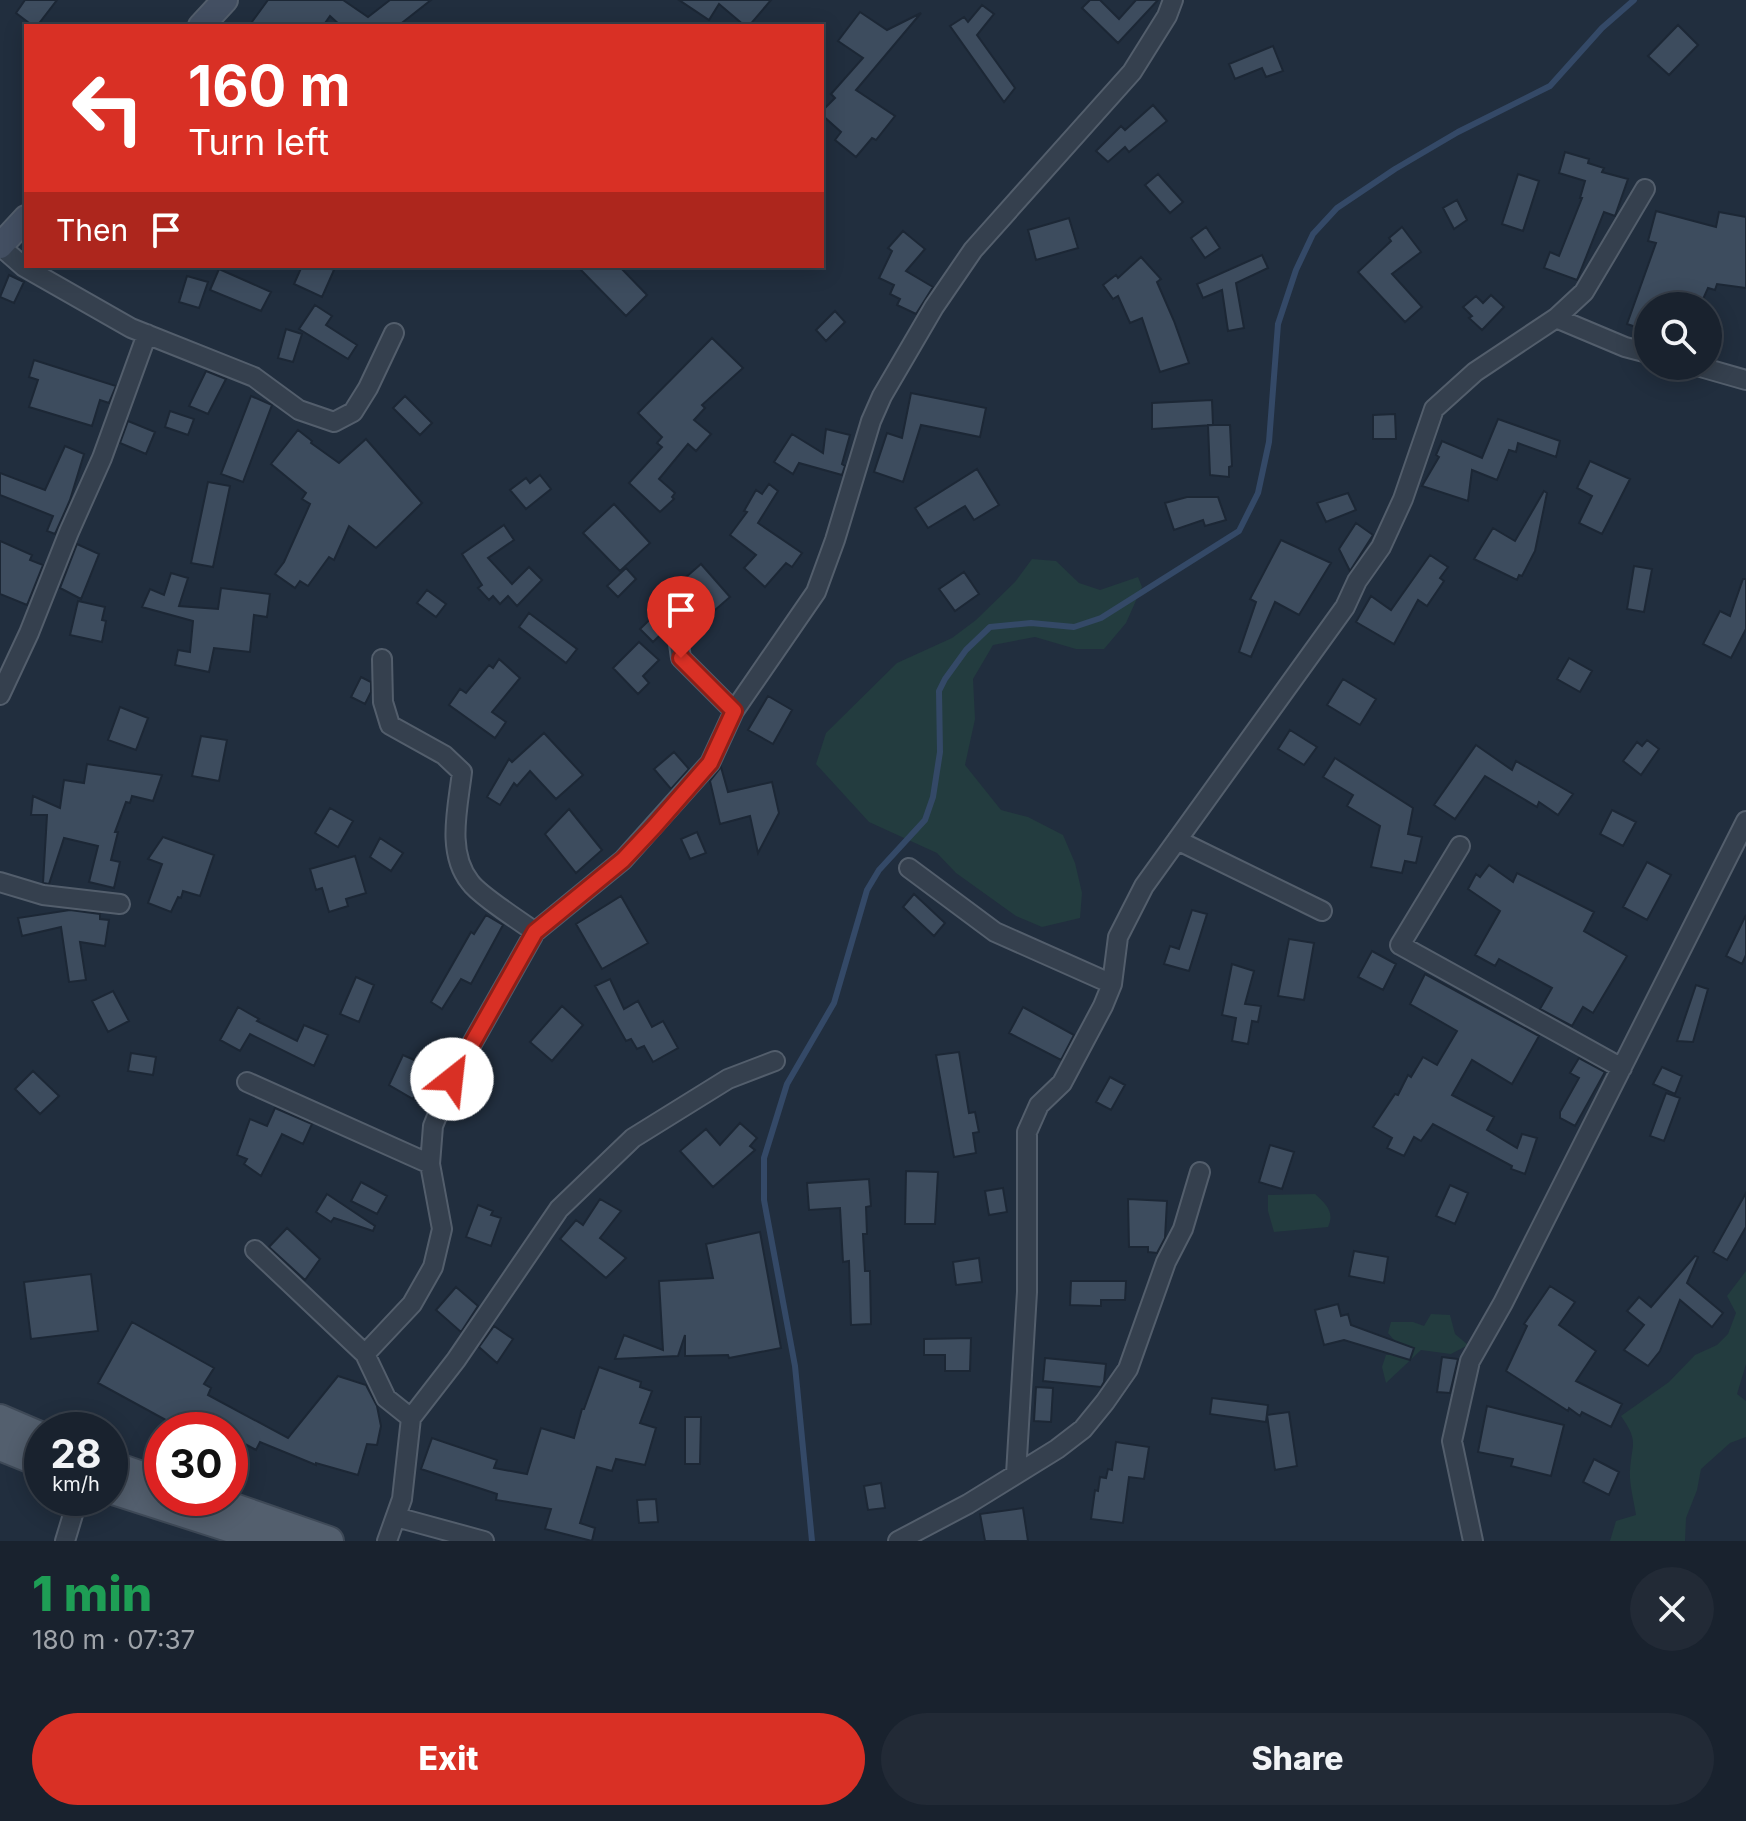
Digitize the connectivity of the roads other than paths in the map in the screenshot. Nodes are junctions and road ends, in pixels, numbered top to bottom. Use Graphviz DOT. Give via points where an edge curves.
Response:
graph roads {
  1 [pos="225,0"];
  2 [pos="1173,0"];
  3 [pos="203,24"];
  4 [pos="1645,189"];
  5 [pos="24,220"];
  6 [pos="0,246"];
  7 [pos="24,267"];
  8 [pos="26,268"];
  9 [pos="1556,318"];
  10 [pos="394,333"];
  11 [pos="147,334"];
  12 [pos="1634,349"];
  13 [pos="1722,373"];
  14 [pos="1746,380"];
  15 [pos="687,630"];
  16 [pos="382,659"];
  17 [pos="0,695"];
  18 [pos="734,711"];
  19 [pos="1746,821"];
  20 [pos="1177,840"];
  21 [pos="1460,846"];
  22 [pos="909,868"];
  23 [pos="0,882"];
  24 [pos="120,904"];
  25 [pos="1322,911"];
  26 [pos="535,932"];
  27 [pos="1112,984"];
  28 [pos="775,1061"];
  29 [pos="1622,1068"];
  30 [pos="247,1082"];
  31 [pos="430,1164"];
  32 [pos="1200,1172"];
  33 [pos="255,1250"];
  34 [pos="365,1354"];
  35 [pos="411,1418"];
  36 [pos="0,1419"];
  37 [pos="24,1429"];
  38 [pos="0,1446"];
  39 [pos="24,1456"];
  40 [pos="1016,1474"];
  41 [pos="128,1495"];
  42 [pos="248,1513"];
  43 [pos="73,1516"];
  44 [pos="396,1517"];
  45 [pos="65,1541"];
  46 [pos="272,1541"];
  47 [pos="329,1541"];
  48 [pos="387,1541"];
  49 [pos="484,1541"];
  50 [pos="898,1541"];
  51 [pos="1473,1541"];
  1 -- 3 [label="main road"];
  2 -- 18 [label="street" via="1132,72 973,250 934,307 871,421 816,592"];
  4 -- 9 [label="street" via="1584,292"];
  5 -- 6 [label="main road"];
  6 -- 7 [label="street"];
  8 -- 11 [label="street"];
  9 -- 12 [label="street"];
  9 -- 20 [label="street" via="1475,372 1434,409 1381,547 1329,630"];
  10 -- 11 [label="street" via="353,412 334,422 299,410 254,377"];
  11 -- 17 [label="street" via="102,458"];
  13 -- 14 [label="street"];
  15 -- 18 [label="street" via="679,644 681,658"];
  16 -- 26 [label="street" via="383,702 390,725 444,755 462,772 457,856 470,883"];
  18 -- 26 [label="street" via="710,763 654,827 623,860"];
  19 -- 29 [label="street"];
  20 -- 25 [label="street"];
  20 -- 27 [label="street" via="1144,886 1118,937"];
  21 -- 29 [label="street" via="1400,945"];
  22 -- 27 [label="street" via="995,932"];
  23 -- 24 [label="street" via="43,895"];
  26 -- 31 [label="street" via="452,1079 433,1126"];
  27 -- 40 [label="street" via="1062,1083 1039,1105 1027,1132 1027,1292"];
  28 -- 35 [label="street" via="728,1079 633,1138 559,1209"];
  29 -- 51 [label="street" via="1470,1361 1452,1441"];
  30 -- 31 [label="street"];
  31 -- 34 [label="street" via="442,1229 433,1267 412,1304"];
  32 -- 40 [label="street" via="1128,1369 1083,1429"];
  33 -- 34 [label="street"];
  34 -- 35 [label="street" via="386,1398"];
  35 -- 44 [label="street"];
  36 -- 37 [label="main road"];
  38 -- 39 [label="main road"];
  40 -- 50 [label="street"];
  41 -- 46 [label="main road"];
  42 -- 47 [label="main road"];
  43 -- 45 [label="street"];
  44 -- 48 [label="street"];
  44 -- 49 [label="street"];
}
